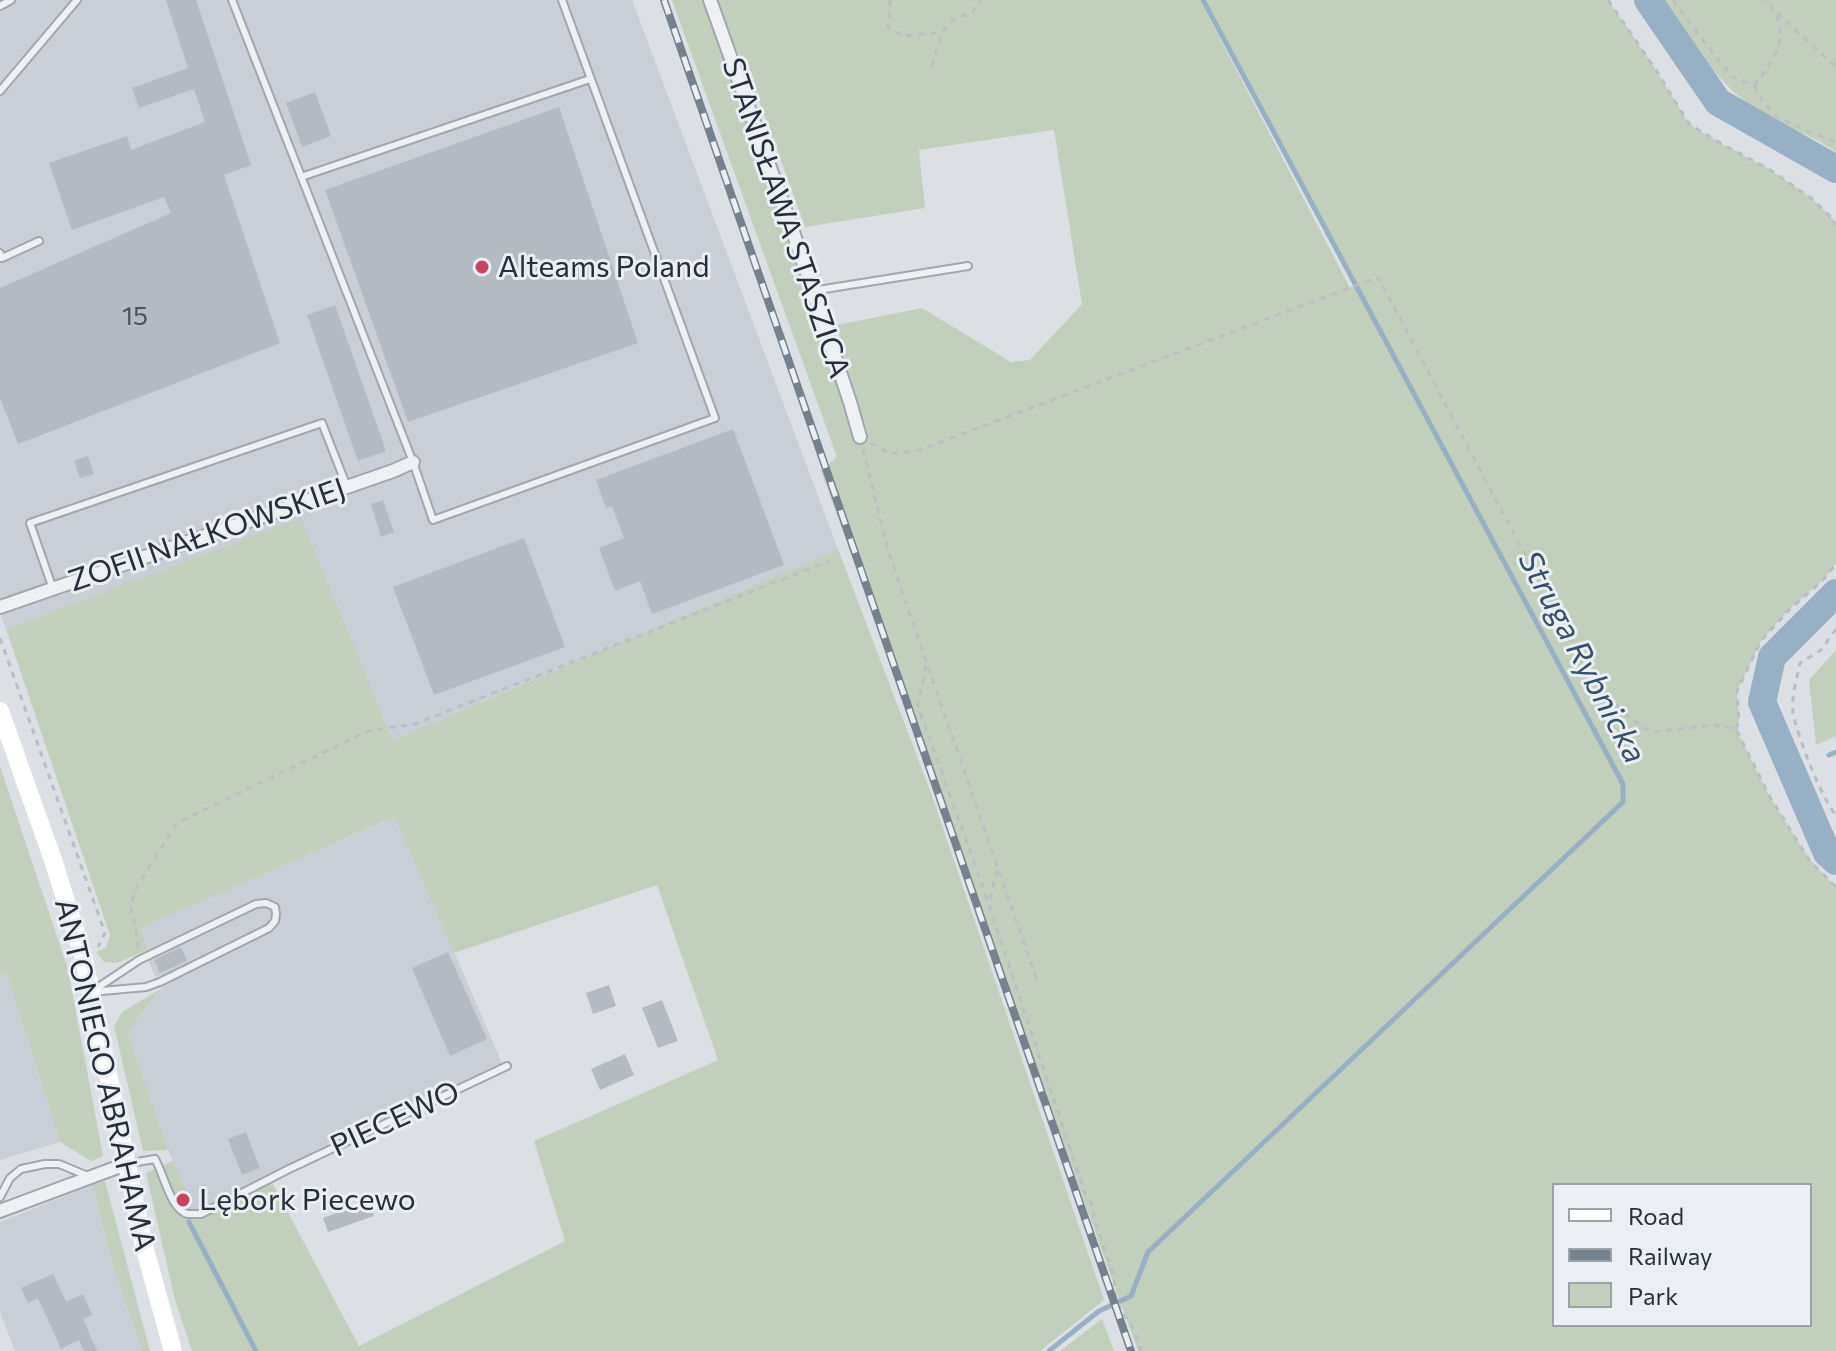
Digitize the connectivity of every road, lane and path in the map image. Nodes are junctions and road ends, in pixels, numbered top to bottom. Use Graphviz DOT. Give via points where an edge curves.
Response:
graph roads {
  1 [pos="11,0"];
  2 [pos="77,0"];
  3 [pos="232,0"];
  4 [pos="562,0"];
  5 [pos="710,0"];
  6 [pos="890,0"];
  7 [pos="981,0"];
  8 [pos="1608,0"];
  9 [pos="1673,0"];
  10 [pos="1765,0"];
  11 [pos="0,6"];
  12 [pos="1775,10"];
  13 [pos="941,32"];
  14 [pos="932,66"];
  15 [pos="1836,67"];
  16 [pos="590,79"];
  17 [pos="1754,86"];
  18 [pos="0,91"];
  19 [pos="1836,142"];
  20 [pos="301,177"];
  21 [pos="1836,226"];
  22 [pos="39,241"];
  23 [pos="0,253"];
  24 [pos="968,266"];
  25 [pos="812,291"];
  26 [pos="860,437"];
  27 [pos="413,462"];
  28 [pos="347,487"];
  29 [pos="829,561"];
  30 [pos="1836,564"];
  31 [pos="53,589"];
  32 [pos="0,607"];
  33 [pos="1836,629"];
  34 [pos="0,638"];
  35 [pos="926,662"];
  36 [pos="0,711"];
  37 [pos="1736,729"];
  38 [pos="1836,815"];
  39 [pos="997,866"];
  40 [pos="1836,887"];
  41 [pos="989,905"];
  42 [pos="83,955"];
  43 [pos="139,960"];
  44 [pos="1038,984"];
  45 [pos="91,992"];
  46 [pos="507,1066"];
  47 [pos="126,1164"];
  48 [pos="91,1177"];
  49 [pos="0,1197"];
  50 [pos="0,1211"];
  51 [pos="173,1351"];
  52 [pos="1141,1351"];
  1 -- 11 [label="lane"];
  2 -- 18 [label="lane"];
  3 -- 20 [label="lane"];
  4 -- 16 [label="lane"];
  5 -- 25 [label="street, STANISŁAWA STASZICA"];
  6 -- 13 [label="path" via="888,27 903,36"];
  7 -- 13 [label="path" via="972,13 958,16"];
  8 -- 21 [label="path" via="1689,124 1811,198"];
  9 -- 17 [label="path" via="1733,77"];
  10 -- 12 [label="path"];
  12 -- 15 [label="path"];
  12 -- 17 [label="path" via="1781,41"];
  13 -- 14 [label="path"];
  16 -- 20 [label="lane"];
  16 -- 27 [label="lane" via="715,418 433,520"];
  17 -- 19 [label="path" via="1776,116"];
  20 -- 27 [label="lane"];
  22 -- 23 [label="lane" via="2,258"];
  24 -- 25 [label="lane"];
  25 -- 26 [label="street, STANISŁAWA STASZICA"];
  26 -- 35 [label="path" via="888,551"];
  26 -- 37 [label="path" via="890,454 917,451 1378,277 1583,664 1625,714 1651,732 1714,725"];
  27 -- 28 [label="street, ZOFII NAŁKOWSKIEJ"];
  28 -- 31 [label="street, ZOFII NAŁKOWSKIEJ"];
  28 -- 31 [label="lane" via="322,423 30,523"];
  29 -- 43 [label="path" via="415,724 368,731 177,823 130,906"];
  30 -- 37 [label="path" via="1761,641 1737,691"];
  31 -- 32 [label="street, ZOFII NAŁKOWSKIEJ"];
  33 -- 38 [label="path" via="1821,650 1800,663 1792,710"];
  34 -- 42 [label="path" via="105,933 99,946"];
  35 -- 39 [label="path"];
  35 -- 41 [label="path" via="918,706"];
  36 -- 42 [label="main road, ANTONIEGO ABRAHAMA"];
  37 -- 40 [label="path" via="1809,860"];
  39 -- 41 [label="path"];
  39 -- 44 [label="path"];
  41 -- 52 [label="path" via="1093,1206 1116,1296"];
  42 -- 45 [label="main road, ANTONIEGO ABRAHAMA"];
  43 -- 45 [label="lane"];
  43 -- 45 [label="lane" via="256,904 275,907 269,928 160,982"];
  45 -- 47 [label="main road, ANTONIEGO ABRAHAMA"];
  46 -- 47 [label="lane, PIECEWO" via="201,1214 180,1211 155,1159"];
  47 -- 48 [label="street, PIECEWO"];
  47 -- 51 [label="main road, ANTONIEGO ABRAHAMA"];
  48 -- 49 [label="lane" via="59,1164 21,1169"];
  48 -- 50 [label="street, PIECEWO"];
}
